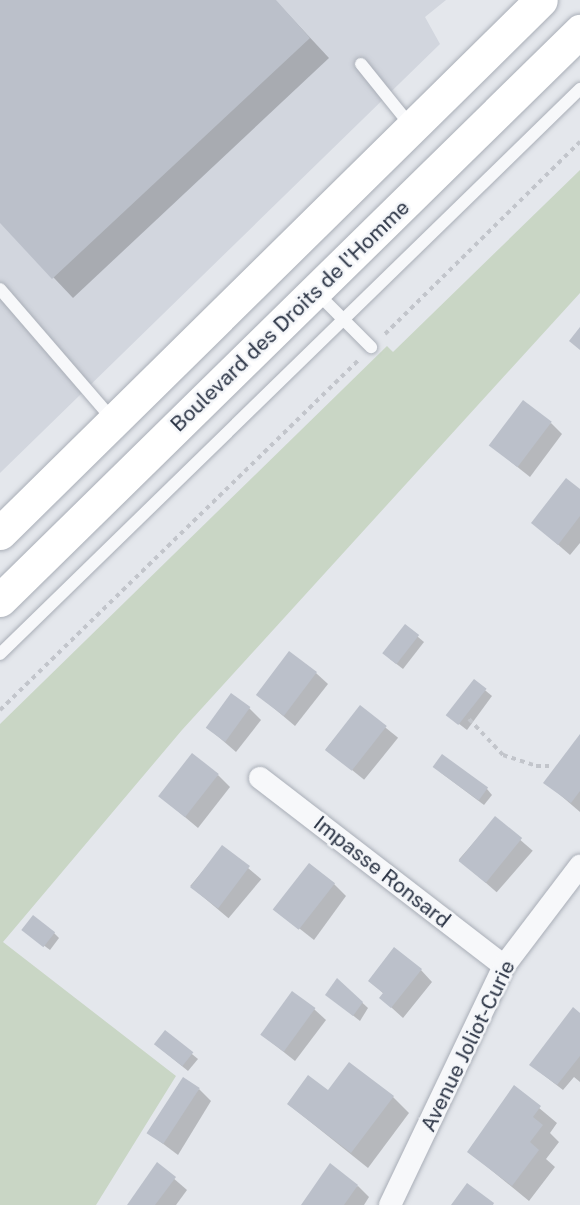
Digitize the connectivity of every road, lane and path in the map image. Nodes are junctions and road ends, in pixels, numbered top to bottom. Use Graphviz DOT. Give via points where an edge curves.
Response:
graph roads {
  1 [pos="541,0"];
  2 [pos="580,31"];
  3 [pos="361,64"];
  4 [pos="580,89"];
  5 [pos="411,126"];
  6 [pos="580,142"];
  7 [pos="0,289"];
  8 [pos="315,291"];
  9 [pos="344,320"];
  10 [pos="371,347"];
  11 [pos="114,421"];
  12 [pos="0,533"];
  13 [pos="0,600"];
  14 [pos="0,654"];
  15 [pos="0,710"];
  16 [pos="469,719"];
  17 [pos="549,766"];
  18 [pos="260,778"];
  19 [pos="580,866"];
  20 [pos="504,966"];
  21 [pos="390,1205"];
  1 -- 5 [label="main road"];
  2 -- 8 [label="main road, Boulevard des Droits de l'Homme"];
  3 -- 5 [label="lane"];
  4 -- 9 [label="lane, Boulevard des Droits de l'Homme"];
  5 -- 11 [label="main road"];
  6 -- 10 [label="path"];
  7 -- 11 [label="lane"];
  8 -- 9 [label="lane"];
  8 -- 13 [label="main road, Boulevard des Droits de l'Homme"];
  9 -- 10 [label="lane"];
  9 -- 14 [label="lane, Boulevard des Droits de l'Homme"];
  10 -- 15 [label="path"];
  11 -- 12 [label="main road"];
  16 -- 17 [label="path" via="503,755 526,764"];
  18 -- 20 [label="street, Impasse Ronsard"];
  19 -- 20 [label="street, Avenue Joliot-Curie"];
  20 -- 21 [label="street, Avenue Joliot-Curie"];
}
